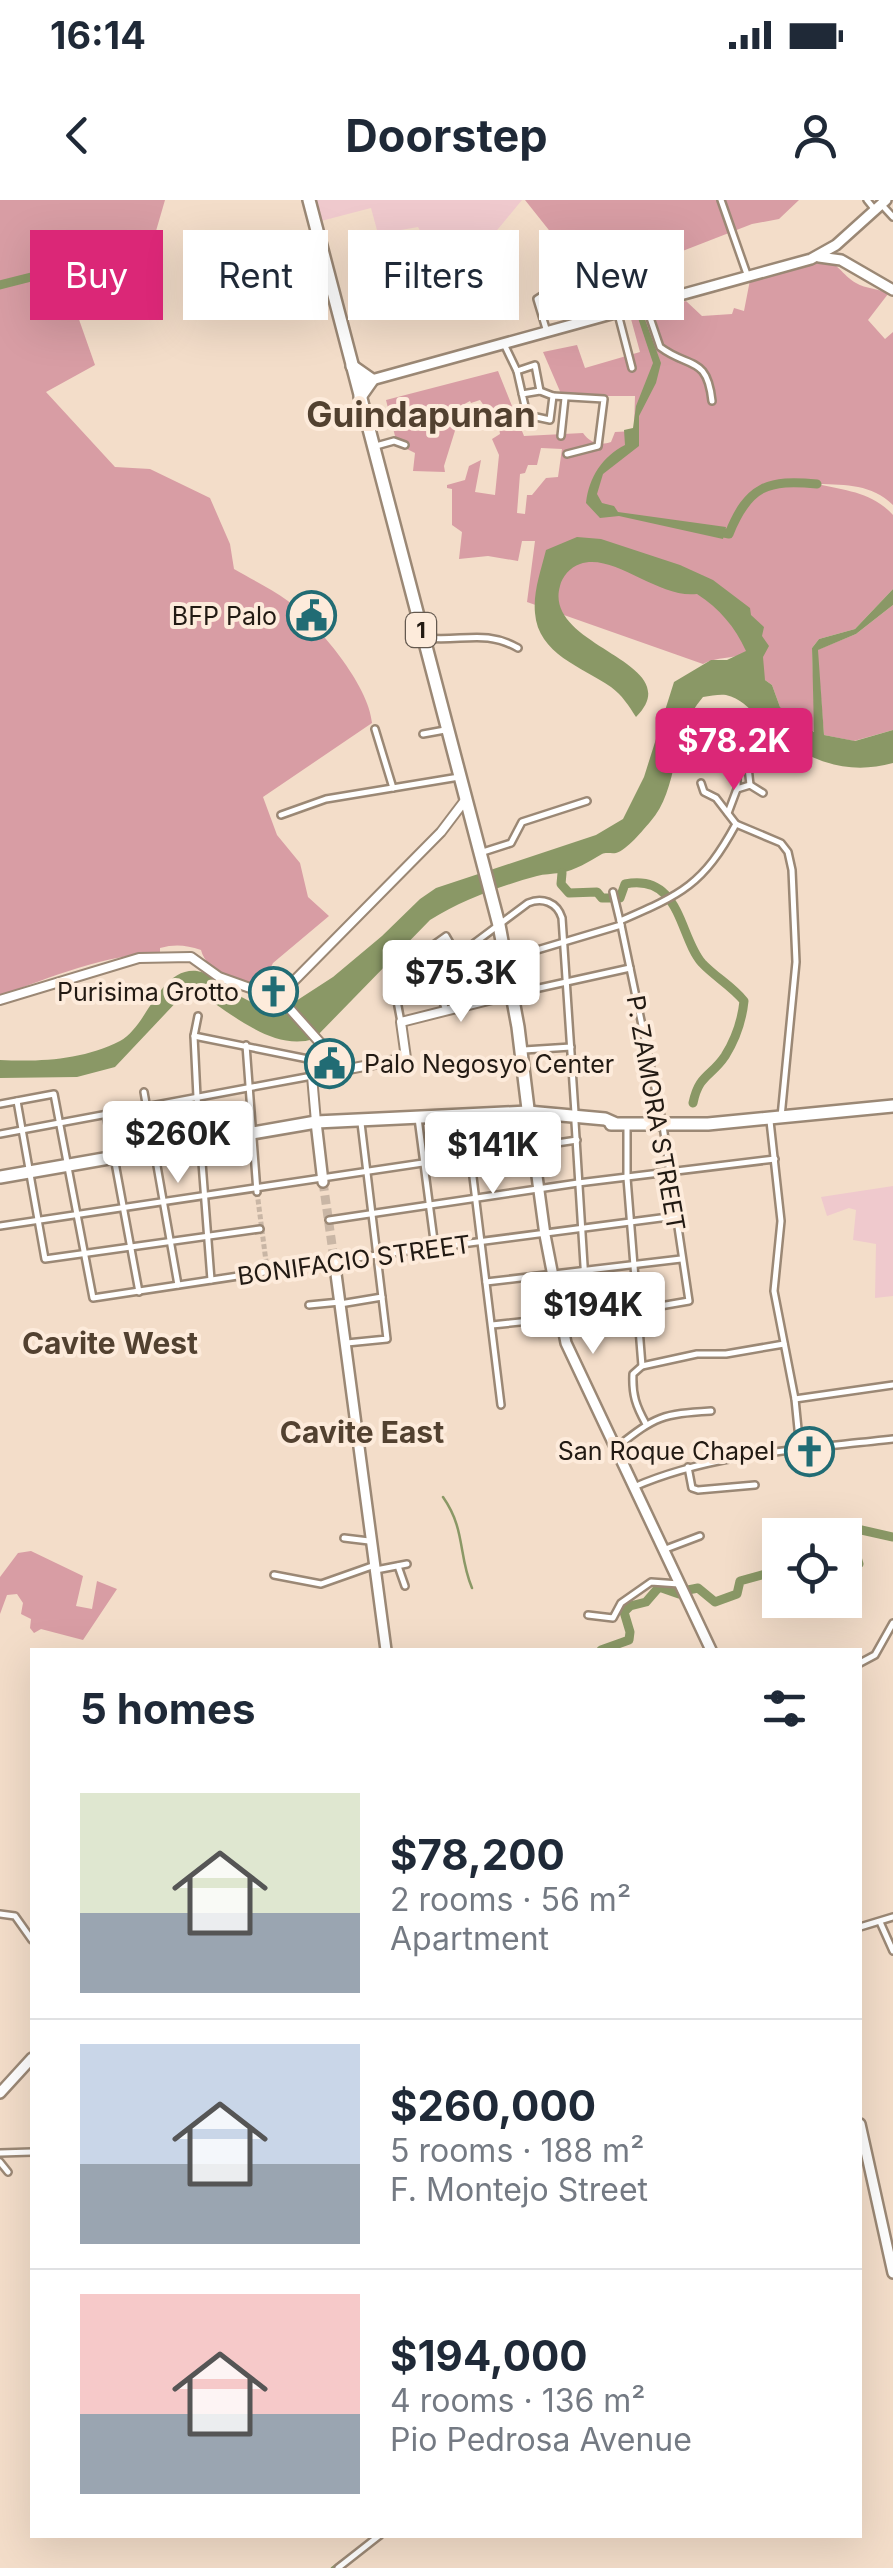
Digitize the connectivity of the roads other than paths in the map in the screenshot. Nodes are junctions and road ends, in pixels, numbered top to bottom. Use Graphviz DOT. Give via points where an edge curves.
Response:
graph roads {
  1 [pos="309,200"];
  2 [pos="721,200"];
  3 [pos="866,200"];
  4 [pos="881,205"];
  5 [pos="893,217"];
  6 [pos="833,251"];
  7 [pos="748,278"];
  8 [pos="893,290"];
  9 [pos="684,295"];
  10 [pos="544,320"];
  11 [pos="594,320"];
  12 [pos="620,320"];
  13 [pos="647,320"];
  14 [pos="547,332"];
  15 [pos="504,344"];
  16 [pos="352,366"];
  17 [pos="632,368"];
  18 [pos="517,371"];
  19 [pos="372,380"];
  20 [pos="357,384"];
  21 [pos="540,391"];
  22 [pos="522,394"];
  23 [pos="553,396"];
  24 [pos="360,397"];
  25 [pos="565,398"];
  26 [pos="712,400"];
  27 [pos="561,436"];
  28 [pos="405,445"];
  29 [pos="373,447"];
  30 [pos="567,454"];
  31 [pos="423,637"];
  32 [pos="518,648"];
  33 [pos="374,729"];
  34 [pos="448,730"];
  35 [pos="423,734"];
  36 [pos="746,750"];
  37 [pos="724,751"];
  38 [pos="460,776"];
  39 [pos="700,783"];
  40 [pos="750,785"];
  41 [pos="393,788"];
  42 [pos="737,789"];
  43 [pos="763,793"];
  44 [pos="466,799"];
  45 [pos="587,801"];
  46 [pos="728,813"];
  47 [pos="282,814"];
  48 [pos="736,824"];
  49 [pos="482,858"];
  50 [pos="613,892"];
  51 [pos="620,924"];
  52 [pos="500,925"];
  53 [pos="563,942"];
  54 [pos="457,956"];
  55 [pos="507,958"];
  56 [pos="630,968"];
  57 [pos="432,975"];
  58 [pos="465,975"];
  59 [pos="564,984"];
  60 [pos="512,994"];
  61 [pos="281,999"];
  62 [pos="0,1000"];
  63 [pos="474,1002"];
  64 [pos="446,1010"];
  65 [pos="198,1016"];
  66 [pos="401,1022"];
  67 [pos="194,1036"];
  68 [pos="246,1045"];
  69 [pos="570,1048"];
  70 [pos="521,1050"];
  71 [pos="318,1061"];
  72 [pos="312,1076"];
  73 [pos="248,1088"];
  74 [pos="144,1092"];
  75 [pos="197,1097"];
  76 [pos="16,1101"];
  77 [pos="0,1104"];
  78 [pos="893,1106"];
  79 [pos="147,1107"];
  80 [pos="106,1114"];
  81 [pos="525,1115"];
  82 [pos="418,1118"];
  83 [pos="776,1118"];
  84 [pos="575,1119"];
  85 [pos="361,1120"];
  86 [pos="466,1120"];
  87 [pos="316,1122"];
  88 [pos="59,1123"];
  89 [pos="620,1124"];
  90 [pos="664,1126"];
  91 [pos="22,1130"];
  92 [pos="252,1131"];
  93 [pos="0,1134"];
  94 [pos="576,1140"];
  95 [pos="199,1141"];
  96 [pos="534,1147"];
  97 [pos="154,1149"];
  98 [pos="114,1156"];
  99 [pos="470,1156"];
  100 [pos="774,1160"];
  101 [pos="68,1164"];
  102 [pos="422,1164"];
  103 [pos="367,1170"];
  104 [pos="29,1173"];
  105 [pos="670,1173"];
  106 [pos="0,1177"];
  107 [pos="627,1178"];
  108 [pos="323,1180"];
  109 [pos="578,1183"];
  110 [pos="257,1190"];
  111 [pos="538,1190"];
  112 [pos="203,1195"];
  113 [pos="476,1200"];
  114 [pos="163,1201"];
  115 [pos="124,1206"];
  116 [pos="428,1206"];
  117 [pos="77,1214"];
  118 [pos="372,1214"];
  119 [pos="676,1216"];
  120 [pos="38,1220"];
  121 [pos="329,1220"];
  122 [pos="630,1223"];
  123 [pos="0,1226"];
  124 [pos="260,1228"];
  125 [pos="582,1229"];
  126 [pos="546,1235"];
  127 [pos="208,1236"];
  128 [pos="170,1241"];
  129 [pos="480,1243"];
  130 [pos="131,1246"];
  131 [pos="435,1248"];
  132 [pos="84,1254"];
  133 [pos="377,1255"];
  134 [pos="334,1260"];
  135 [pos="682,1260"];
  136 [pos="634,1265"];
  137 [pos="585,1272"];
  138 [pos="553,1274"];
  139 [pos="211,1280"];
  140 [pos="486,1282"];
  141 [pos="178,1285"];
  142 [pos="139,1292"];
  143 [pos="382,1297"];
  144 [pos="340,1303"];
  145 [pos="310,1305"];
  146 [pos="637,1310"];
  147 [pos="588,1313"];
  148 [pos="561,1316"];
  149 [pos="492,1325"];
  150 [pos="347,1344"];
  151 [pos="784,1344"];
  152 [pos="642,1366"];
  153 [pos="893,1385"];
  154 [pos="795,1399"];
  155 [pos="501,1405"];
  156 [pos="712,1411"];
  157 [pos="646,1424"];
  158 [pos="893,1439"];
  159 [pos="617,1447"];
  160 [pos="800,1450"];
  161 [pos="688,1466"];
  162 [pos="755,1485"];
  163 [pos="634,1488"];
  164 [pos="700,1536"];
  165 [pos="344,1538"];
  166 [pos="372,1541"];
  167 [pos="663,1550"];
  168 [pos="407,1564"];
  169 [pos="398,1566"];
  170 [pos="376,1567"];
  171 [pos="274,1575"];
  172 [pos="404,1586"];
  173 [pos="681,1587"];
  174 [pos="588,1616"];
  175 [pos="893,1624"];
  176 [pos="386,1648"];
  177 [pos="710,1648"];
  178 [pos="862,1663"];
  179 [pos="0,1914"];
  180 [pos="893,1917"];
  181 [pos="880,1920"];
  182 [pos="862,1926"];
  183 [pos="30,1937"];
  184 [pos="893,1951"];
  185 [pos="30,2060"];
  186 [pos="0,2093"];
  187 [pos="862,2133"];
  188 [pos="30,2152"];
  189 [pos="0,2153"];
  190 [pos="0,2162"];
  191 [pos="8,2172"];
  192 [pos="893,2272"];
  193 [pos="376,2538"];
  194 [pos="338,2568"];
  1 -- 16 [label="highway, 1"];
  2 -- 7 [label="street"];
  3 -- 4 [label="street"];
  4 -- 5 [label="street"];
  4 -- 6 [label="main road"];
  6 -- 7 [label="main road"];
  6 -- 8 [label="main road"];
  7 -- 9 [label="main road"];
  10 -- 14 [label="street"];
  11 -- 14 [label="main road"];
  12 -- 17 [label="street"];
  13 -- 26 [label="street" via="660,347 704,370"];
  14 -- 15 [label="main road"];
  15 -- 18 [label="street"];
  15 -- 19 [label="main road"];
  16 -- 19 [label="highway"];
  16 -- 20 [label="highway, 1"];
  18 -- 21 [label="street" via="536,364"];
  18 -- 22 [label="street"];
  19 -- 20 [label="main road"];
  19 -- 24 [label="highway"];
  20 -- 24 [label="highway, 1"];
  21 -- 22 [label="street"];
  21 -- 23 [label="street"];
  22 -- 23 [label="street" via="527,414 550,420"];
  23 -- 25 [label="street"];
  24 -- 29 [label="highway, 1"];
  25 -- 27 [label="street"];
  25 -- 30 [label="street" via="604,399 598,446"];
  28 -- 29 [label="street"];
  29 -- 31 [label="highway, 1"];
  31 -- 32 [label="street" via="487,636"];
  31 -- 34 [label="highway, 1"];
  33 -- 41 [label="street"];
  34 -- 35 [label="street"];
  34 -- 38 [label="highway, 1"];
  36 -- 37 [label="street" via="731,728 716,739"];
  36 -- 40 [label="street"];
  36 -- 42 [label="street" via="737,765"];
  38 -- 41 [label="street"];
  38 -- 44 [label="highway, 1"];
  39 -- 46 [label="street"];
  40 -- 42 [label="street"];
  40 -- 43 [label="street"];
  41 -- 47 [label="street"];
  42 -- 46 [label="street"];
  44 -- 49 [label="highway, 1"];
  44 -- 61 [label="street"];
  45 -- 49 [label="street" via="522,822 506,847"];
  46 -- 48 [label="street"];
  48 -- 51 [label="street" via="716,860 688,888"];
  48 -- 83 [label="street" via="766,834 788,852 796,962"];
  49 -- 52 [label="highway, 1"];
  50 -- 51 [label="street, P. ZAMORA STREET"];
  51 -- 53 [label="street"];
  51 -- 56 [label="street, P. ZAMORA STREET"];
  52 -- 53 [label="street" via="542,900 560,911"];
  52 -- 54 [label="street"];
  52 -- 55 [label="highway, 1"];
  53 -- 55 [label="street"];
  53 -- 59 [label="street"];
  54 -- 57 [label="street"];
  54 -- 57 [label="street" via="446,936 418,956"];
  54 -- 58 [label="street"];
  55 -- 58 [label="street"];
  55 -- 60 [label="highway, 1"];
  56 -- 59 [label="street"];
  56 -- 90 [label="street, P. ZAMORA STREET"];
  57 -- 64 [label="street"];
  57 -- 66 [label="street" via="398,1001"];
  58 -- 63 [label="street"];
  59 -- 60 [label="street"];
  59 -- 69 [label="street"];
  60 -- 63 [label="street"];
  60 -- 70 [label="highway, 1"];
  60 -- 81 [label="highway, 1"];
  61 -- 62 [label="street" via="219,977 198,958 171,955 139,958"];
  61 -- 71 [label="street" via="324,1048"];
  63 -- 64 [label="street"];
  64 -- 66 [label="street"];
  65 -- 67 [label="street"];
  66 -- 72 [label="street" via="406,1058"];
  67 -- 68 [label="street"];
  67 -- 75 [label="street"];
  68 -- 71 [label="street"];
  68 -- 73 [label="street"];
  69 -- 70 [label="street"];
  69 -- 84 [label="street"];
  70 -- 81 [label="highway, 1"];
  71 -- 72 [label="street"];
  72 -- 73 [label="street"];
  72 -- 87 [label="street"];
  73 -- 75 [label="street"];
  73 -- 92 [label="street"];
  74 -- 79 [label="street"];
  75 -- 79 [label="street"];
  75 -- 95 [label="street"];
  76 -- 77 [label="street"];
  76 -- 88 [label="street" via="54,1094"];
  76 -- 91 [label="street"];
  78 -- 83 [label="highway"];
  79 -- 80 [label="street"];
  79 -- 97 [label="street"];
  80 -- 88 [label="street"];
  80 -- 98 [label="street"];
  81 -- 82 [label="highway"];
  81 -- 84 [label="highway"];
  81 -- 86 [label="highway"];
  81 -- 96 [label="main road"];
  82 -- 85 [label="highway"];
  82 -- 86 [label="highway"];
  82 -- 102 [label="street"];
  83 -- 90 [label="highway"];
  83 -- 100 [label="street"];
  84 -- 89 [label="highway"];
  84 -- 94 [label="street"];
  85 -- 87 [label="highway"];
  85 -- 103 [label="street"];
  86 -- 99 [label="street"];
  87 -- 92 [label="highway"];
  87 -- 108 [label="main road"];
  88 -- 91 [label="street"];
  88 -- 101 [label="street"];
  89 -- 90 [label="highway"];
  89 -- 107 [label="street"];
  90 -- 105 [label="street, P. ZAMORA STREET"];
  91 -- 93 [label="street"];
  91 -- 104 [label="street"];
  92 -- 95 [label="highway"];
  92 -- 110 [label="street"];
  94 -- 96 [label="street"];
  94 -- 109 [label="street"];
  95 -- 97 [label="highway"];
  95 -- 112 [label="street"];
  96 -- 99 [label="street"];
  96 -- 111 [label="main road"];
  97 -- 98 [label="highway"];
  97 -- 114 [label="street"];
  98 -- 101 [label="highway"];
  98 -- 115 [label="street"];
  99 -- 102 [label="street"];
  99 -- 113 [label="street"];
  100 -- 105 [label="street"];
  100 -- 151 [label="street" via="781,1221 774,1291"];
  101 -- 104 [label="highway"];
  101 -- 117 [label="street"];
  102 -- 103 [label="street"];
  102 -- 116 [label="street"];
  103 -- 108 [label="street"];
  103 -- 118 [label="street"];
  104 -- 106 [label="highway"];
  104 -- 120 [label="street"];
  105 -- 107 [label="street"];
  105 -- 119 [label="street, P. ZAMORA STREET"];
  107 -- 109 [label="street"];
  107 -- 122 [label="street"];
  108 -- 110 [label="street"];
  109 -- 111 [label="street"];
  109 -- 125 [label="street"];
  110 -- 112 [label="street"];
  111 -- 113 [label="street"];
  111 -- 126 [label="main road"];
  112 -- 114 [label="street"];
  112 -- 127 [label="street"];
  113 -- 116 [label="street"];
  113 -- 129 [label="street"];
  114 -- 115 [label="street"];
  114 -- 128 [label="street"];
  115 -- 117 [label="street"];
  115 -- 130 [label="street"];
  116 -- 118 [label="street"];
  116 -- 131 [label="street"];
  117 -- 120 [label="street"];
  117 -- 132 [label="street"];
  118 -- 121 [label="street"];
  118 -- 133 [label="street"];
  119 -- 122 [label="street, BONIFACIO STREET"];
  119 -- 135 [label="street, P. ZAMORA STREET"];
  120 -- 123 [label="street"];
  120 -- 132 [label="street" via="45,1259"];
  122 -- 125 [label="street, BONIFACIO STREET"];
  122 -- 136 [label="street"];
  124 -- 127 [label="street"];
  125 -- 126 [label="street, BONIFACIO STREET"];
  125 -- 137 [label="street"];
  126 -- 129 [label="street, BONIFACIO STREET"];
  126 -- 138 [label="main road"];
  127 -- 128 [label="street"];
  127 -- 139 [label="street"];
  128 -- 130 [label="street"];
  128 -- 141 [label="street"];
  129 -- 131 [label="street, BONIFACIO STREET"];
  129 -- 140 [label="street"];
  130 -- 132 [label="street"];
  130 -- 142 [label="street"];
  131 -- 133 [label="street, BONIFACIO STREET"];
  132 -- 142 [label="street, BONIFACIO STREET" via="93,1298"];
  133 -- 134 [label="street, BONIFACIO STREET"];
  133 -- 143 [label="street"];
  134 -- 139 [label="street, BONIFACIO STREET"];
  134 -- 144 [label="main road"];
  135 -- 136 [label="street"];
  135 -- 146 [label="street, P. ZAMORA STREET" via="689,1300"];
  136 -- 137 [label="street"];
  136 -- 146 [label="street"];
  137 -- 138 [label="street"];
  137 -- 147 [label="street"];
  138 -- 140 [label="street"];
  138 -- 148 [label="main road"];
  139 -- 141 [label="street, BONIFACIO STREET"];
  140 -- 149 [label="street"];
  141 -- 142 [label="street, BONIFACIO STREET"];
  143 -- 144 [label="street"];
  143 -- 150 [label="street" via="387,1338"];
  144 -- 145 [label="street"];
  144 -- 150 [label="main road"];
  146 -- 147 [label="street"];
  146 -- 152 [label="street"];
  147 -- 148 [label="street"];
  148 -- 149 [label="street"];
  148 -- 159 [label="main road" via="576,1366"];
  149 -- 155 [label="street"];
  150 -- 166 [label="main road"];
  151 -- 152 [label="street"];
  151 -- 154 [label="street"];
  152 -- 157 [label="street" via="633,1374 632,1392"];
  153 -- 154 [label="street"];
  154 -- 160 [label="street"];
  156 -- 157 [label="street" via="678,1411"];
  157 -- 159 [label="street"];
  158 -- 160 [label="street"];
  159 -- 163 [label="main road"];
  160 -- 161 [label="street"];
  161 -- 162 [label="street" via="698,1490"];
  161 -- 163 [label="street"];
  163 -- 167 [label="main road"];
  164 -- 167 [label="street"];
  165 -- 166 [label="street"];
  166 -- 170 [label="main road"];
  167 -- 173 [label="main road"];
  168 -- 169 [label="street"];
  169 -- 170 [label="street"];
  169 -- 172 [label="street"];
  170 -- 171 [label="street" via="321,1584"];
  170 -- 176 [label="main road"];
  173 -- 174 [label="street" via="650,1582 614,1618"];
  173 -- 177 [label="main road"];
  175 -- 178 [label="street"];
  179 -- 183 [label="street" via="15,1916"];
  180 -- 181 [label="street"];
  181 -- 182 [label="street"];
  181 -- 184 [label="street"];
  185 -- 186 [label="main road"];
  187 -- 192 [label="main road"];
  188 -- 189 [label="street"];
  190 -- 191 [label="street"];
  193 -- 194 [label="street"];
}
